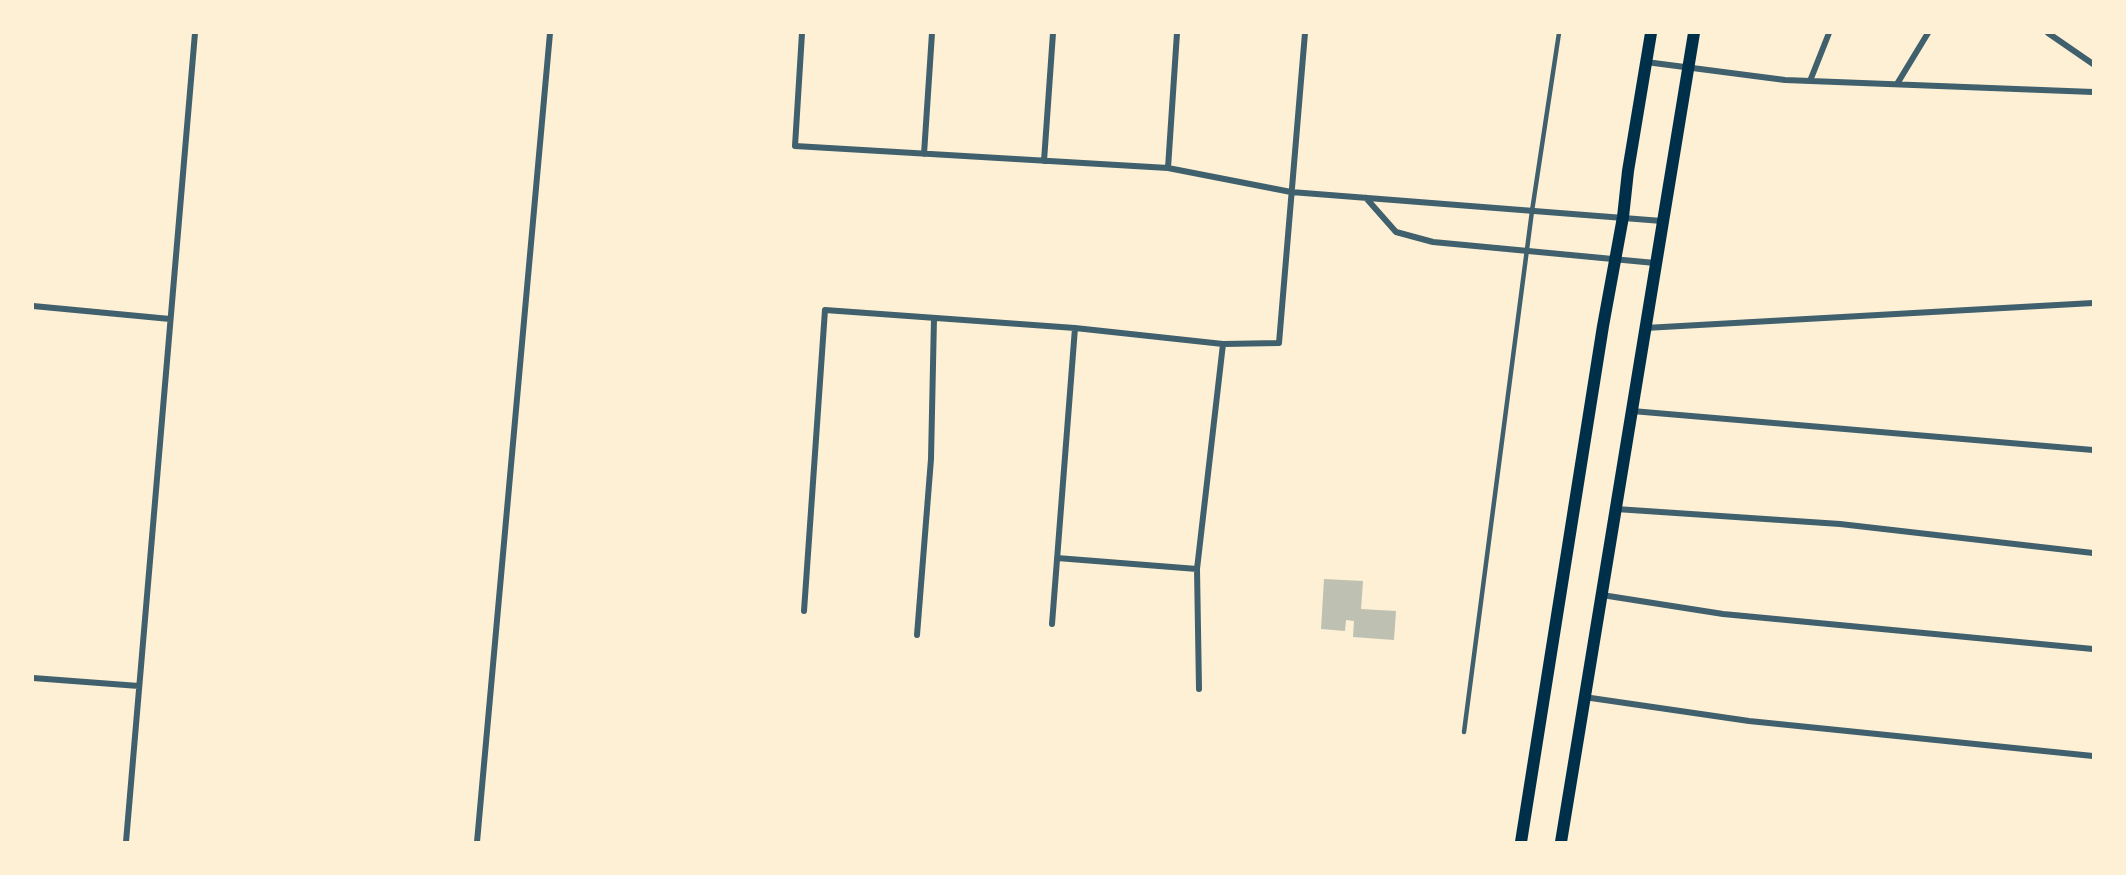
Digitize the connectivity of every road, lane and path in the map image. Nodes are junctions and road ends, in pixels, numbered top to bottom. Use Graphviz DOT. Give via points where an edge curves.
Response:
graph roads {
  1 [pos="195,33"];
  2 [pos="550,33"];
  3 [pos="802,33"];
  4 [pos="932,33"];
  5 [pos="1053,33"];
  6 [pos="1177,33"];
  7 [pos="1305,33"];
  8 [pos="1559,33"];
  9 [pos="1651,33"];
  10 [pos="1694,33"];
  11 [pos="1829,33"];
  12 [pos="1928,33"];
  13 [pos="2048,33"];
  14 [pos="1646,62"];
  15 [pos="2093,64"];
  16 [pos="1688,67"];
  17 [pos="1810,81"];
  18 [pos="1897,84"];
  19 [pos="2093,92"];
  20 [pos="924,154"];
  21 [pos="1044,161"];
  22 [pos="1168,168"];
  23 [pos="1291,192"];
  24 [pos="1366,198"];
  25 [pos="1532,211"];
  26 [pos="1623,217"];
  27 [pos="1662,221"];
  28 [pos="1527,250"];
  29 [pos="1616,258"];
  30 [pos="1655,263"];
  31 [pos="2093,303"];
  32 [pos="33,306"];
  33 [pos="934,318"];
  34 [pos="170,319"];
  35 [pos="1075,328"];
  36 [pos="1645,328"];
  37 [pos="1223,345"];
  38 [pos="1631,411"];
  39 [pos="2093,450"];
  40 [pos="1615,509"];
  41 [pos="2093,553"];
  42 [pos="1057,558"];
  43 [pos="1197,569"];
  44 [pos="1601,595"];
  45 [pos="804,611"];
  46 [pos="1052,624"];
  47 [pos="917,635"];
  48 [pos="2093,649"];
  49 [pos="33,678"];
  50 [pos="139,686"];
  51 [pos="1199,689"];
  52 [pos="1584,697"];
  53 [pos="1464,732"];
  54 [pos="2093,756"];
  55 [pos="126,842"];
  56 [pos="477,842"];
  57 [pos="1521,842"];
  58 [pos="1561,842"];
  1 -- 34 [label="street"];
  2 -- 56 [label="street"];
  3 -- 20 [label="street" via="795,146"];
  4 -- 20 [label="street"];
  5 -- 21 [label="street"];
  6 -- 22 [label="street"];
  7 -- 23 [label="street"];
  8 -- 25 [label="lane"];
  9 -- 14 [label="main road"];
  10 -- 16 [label="main road"];
  11 -- 17 [label="street"];
  12 -- 18 [label="street"];
  13 -- 15 [label="street"];
  14 -- 16 [label="street"];
  14 -- 26 [label="main road"];
  16 -- 17 [label="street"];
  16 -- 27 [label="main road"];
  17 -- 18 [label="street"];
  18 -- 19 [label="street"];
  20 -- 21 [label="street"];
  21 -- 22 [label="street"];
  22 -- 23 [label="street"];
  23 -- 24 [label="street"];
  23 -- 37 [label="street" via="1279,343"];
  24 -- 25 [label="street"];
  24 -- 28 [label="street" via="1396,232 1433,242"];
  25 -- 26 [label="street"];
  25 -- 28 [label="lane"];
  26 -- 27 [label="street"];
  26 -- 29 [label="main road"];
  27 -- 30 [label="main road"];
  28 -- 29 [label="street"];
  28 -- 53 [label="lane"];
  29 -- 30 [label="street"];
  29 -- 57 [label="main road"];
  30 -- 36 [label="main road"];
  31 -- 36 [label="street"];
  32 -- 34 [label="street"];
  33 -- 35 [label="street"];
  33 -- 45 [label="street" via="825,310"];
  33 -- 47 [label="street" via="931,459"];
  34 -- 50 [label="street"];
  35 -- 37 [label="street"];
  35 -- 42 [label="street"];
  36 -- 38 [label="main road"];
  37 -- 43 [label="street"];
  38 -- 39 [label="street"];
  38 -- 40 [label="main road"];
  40 -- 41 [label="street" via="1840,524"];
  40 -- 44 [label="main road"];
  42 -- 43 [label="street"];
  42 -- 46 [label="street"];
  43 -- 51 [label="street"];
  44 -- 48 [label="street" via="1723,614"];
  44 -- 52 [label="main road"];
  49 -- 50 [label="street"];
  50 -- 55 [label="street"];
  52 -- 54 [label="street" via="1749,721"];
  52 -- 58 [label="main road"];
}
